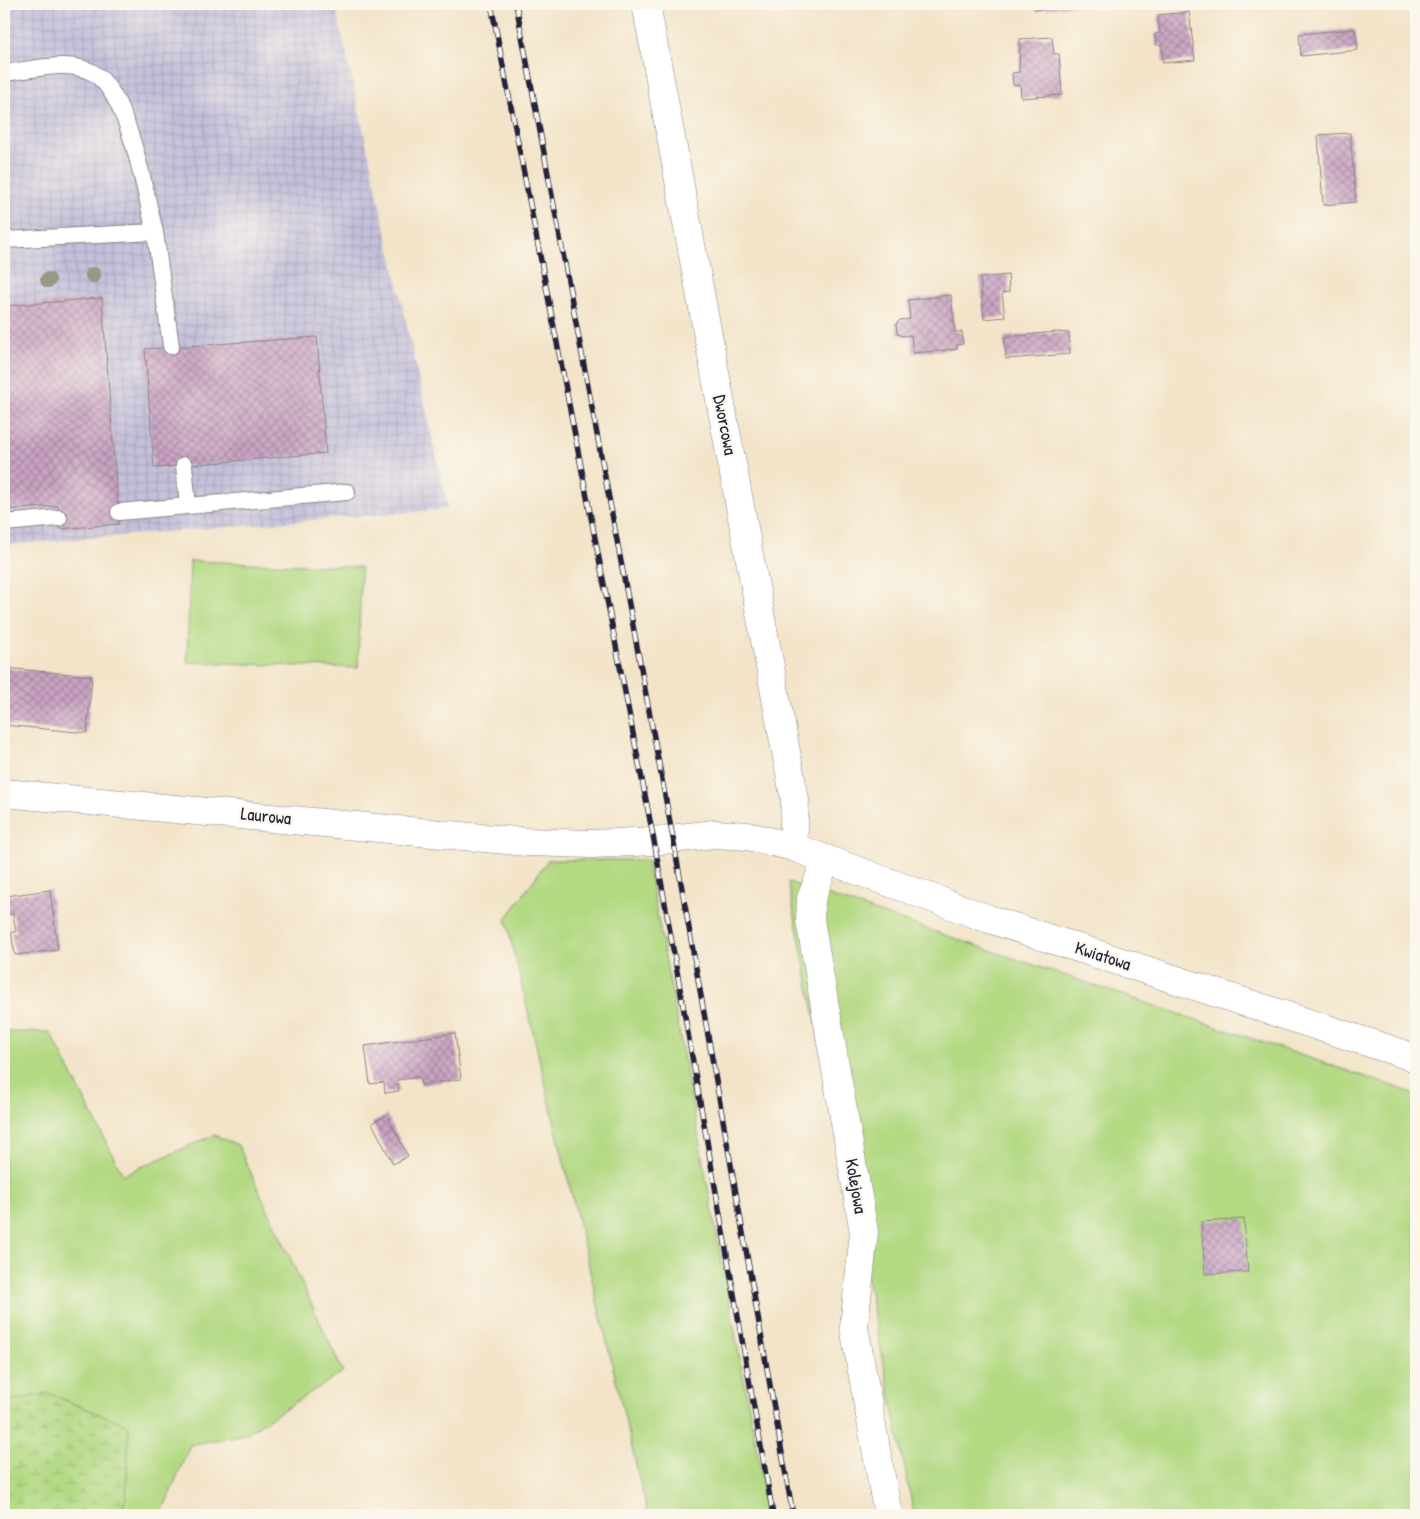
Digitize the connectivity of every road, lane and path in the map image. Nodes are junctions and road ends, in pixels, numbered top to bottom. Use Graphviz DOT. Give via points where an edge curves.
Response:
graph roads {
  1 [pos="646,4"];
  2 [pos="4,73"];
  3 [pos="155,232"];
  4 [pos="4,240"];
  5 [pos="171,346"];
  6 [pos="184,465"];
  7 [pos="346,492"];
  8 [pos="188,506"];
  9 [pos="119,512"];
  10 [pos="59,518"];
  11 [pos="4,523"];
  12 [pos="4,792"];
  13 [pos="793,846"];
  14 [pos="826,859"];
  15 [pos="1416,1058"];
  16 [pos="888,1515"];
  1 -- 13 [label="street, Dworcowa" via="795,800"];
  2 -- 3 [label="lane" via="68,65 89,70 106,84 128,124"];
  3 -- 4 [label="lane"];
  3 -- 5 [label="lane"];
  6 -- 8 [label="lane"];
  7 -- 8 [label="lane"];
  8 -- 9 [label="lane"];
  10 -- 11 [label="lane"];
  12 -- 13 [label="street, Laurowa" via="527,842 601,843 714,834 748,836"];
  13 -- 14 [label="street, Kwiatowa"];
  14 -- 15 [label="street, Kwiatowa" via="989,919"];
  14 -- 16 [label="street, Kolejowa" via="811,899 810,920 864,1232 854,1327"];
}
